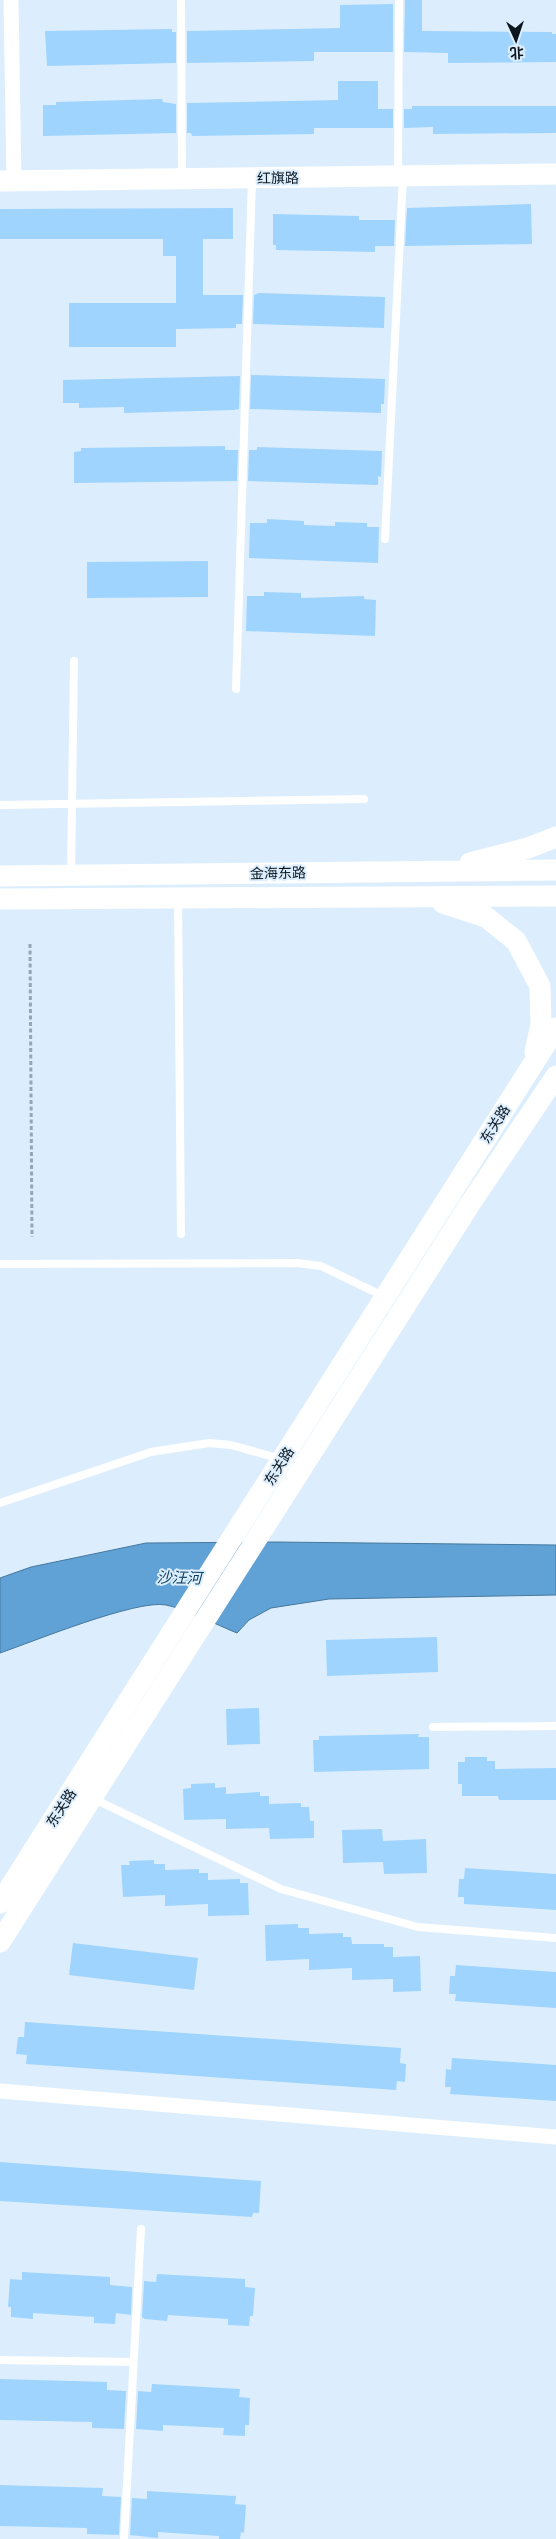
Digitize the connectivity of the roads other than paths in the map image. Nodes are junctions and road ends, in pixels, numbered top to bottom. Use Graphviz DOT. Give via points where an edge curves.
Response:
graph roads {
  1 [pos="10,0"];
  2 [pos="181,0"];
  3 [pos="399,0"];
  4 [pos="556,174"];
  5 [pos="400,176"];
  6 [pos="252,178"];
  7 [pos="182,179"];
  8 [pos="7,181"];
  9 [pos="385,539"];
  10 [pos="74,661"];
  11 [pos="236,689"];
  12 [pos="364,799"];
  13 [pos="0,805"];
  14 [pos="72,805"];
  15 [pos="556,837"];
  16 [pos="556,870"];
  17 [pos="436,871"];
  18 [pos="0,876"];
  19 [pos="71,876"];
  20 [pos="556,896"];
  21 [pos="426,897"];
  22 [pos="0,899"];
  23 [pos="178,899"];
  24 [pos="556,1028"];
  25 [pos="533,1064"];
  26 [pos="556,1076"];
  27 [pos="550,1088"];
  28 [pos="181,1234"];
  29 [pos="0,1264"];
  30 [pos="386,1297"];
  31 [pos="283,1459"];
  32 [pos="0,1503"];
  33 [pos="556,1726"];
  34 [pos="433,1727"];
  35 [pos="92,1798"];
  36 [pos="0,1903"];
  37 [pos="556,1938"];
  38 [pos="0,1942"];
  39 [pos="0,2090"];
  40 [pos="556,2137"];
  41 [pos="141,2229"];
  42 [pos="0,2360"];
  43 [pos="133,2362"];
  44 [pos="124,2538"];
  1 -- 8 [label="street"];
  2 -- 7 [label="lane"];
  3 -- 5 [label="lane"];
  4 -- 5 [label="main road, 红旗路"];
  5 -- 6 [label="main road, 红旗路"];
  5 -- 9 [label="lane"];
  6 -- 7 [label="main road, 红旗路"];
  6 -- 11 [label="lane"];
  7 -- 8 [label="main road, 红旗路"];
  10 -- 14 [label="lane"];
  12 -- 14 [label="lane"];
  13 -- 14 [label="lane"];
  14 -- 19 [label="lane"];
  15 -- 17 [label="main road" via="528,848"];
  16 -- 17 [label="main road, 金海东路"];
  17 -- 19 [label="main road, 金海东路"];
  18 -- 19 [label="main road, 金海东路"];
  20 -- 21 [label="main road, 金海东路"];
  21 -- 23 [label="main road, 金海东路"];
  21 -- 25 [label="main road" via="486,917 516,941 540,986 541,1024"];
  22 -- 23 [label="main road, 金海东路"];
  23 -- 28 [label="lane"];
  24 -- 25 [label="main road, 东关路"];
  25 -- 30 [label="main road, 东关路"];
  26 -- 27 [label="main road, 东关路"];
  27 -- 35 [label="main road, 东关路" via="470,1204"];
  29 -- 30 [label="lane" via="297,1262 321,1266"];
  30 -- 31 [label="main road, 东关路"];
  31 -- 32 [label="lane" via="231,1445 209,1443 151,1452"];
  31 -- 36 [label="main road, 东关路"];
  33 -- 34 [label="lane"];
  35 -- 37 [label="lane" via="281,1889 308,1898 418,1927"];
  35 -- 38 [label="main road, 东关路"];
  39 -- 40 [label="street"];
  41 -- 43 [label="lane"];
  42 -- 43 [label="lane"];
  43 -- 44 [label="lane"];
}
